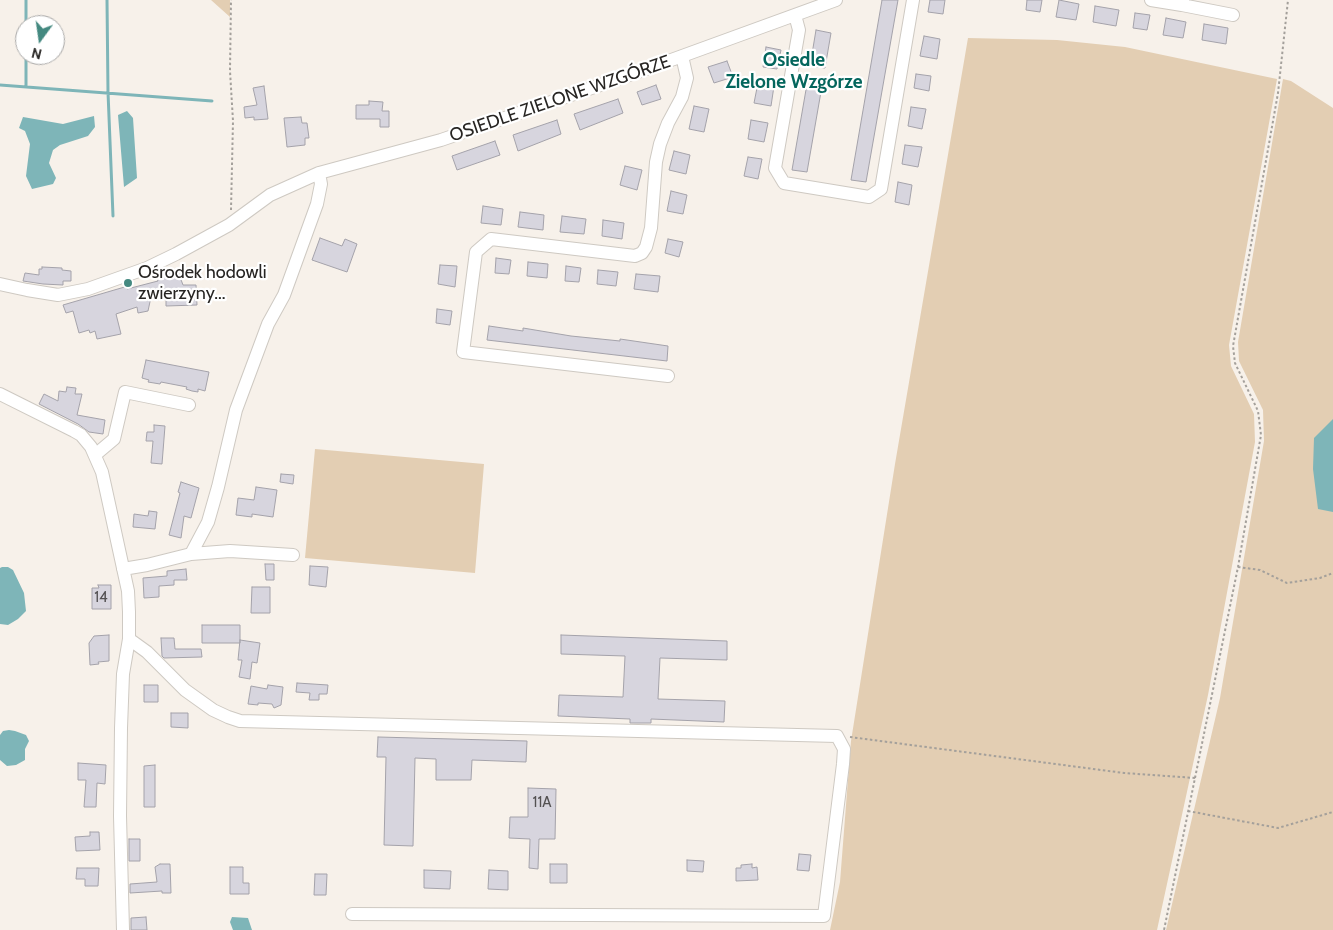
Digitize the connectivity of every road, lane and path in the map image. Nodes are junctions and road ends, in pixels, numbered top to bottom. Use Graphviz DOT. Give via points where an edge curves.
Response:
graph roads {
  1 [pos="231,0"];
  2 [pos="836,0"];
  3 [pos="913,0"];
  4 [pos="1151,0"];
  5 [pos="1288,0"];
  6 [pos="1183,3"];
  7 [pos="795,15"];
  8 [pos="1233,15"];
  9 [pos="682,56"];
  10 [pos="319,173"];
  11 [pos="229,224"];
  12 [pos="0,284"];
  13 [pos="668,376"];
  14 [pos="0,394"];
  15 [pos="189,405"];
  16 [pos="95,455"];
  17 [pos="191,554"];
  18 [pos="293,555"];
  19 [pos="1238,567"];
  20 [pos="123,569"];
  21 [pos="1333,573"];
  22 [pos="129,639"];
  23 [pos="837,736"];
  24 [pos="1195,778"];
  25 [pos="1188,811"];
  26 [pos="1333,812"];
  27 [pos="352,914"];
  28 [pos="123,930"];
  29 [pos="1164,930"];
  1 -- 11 [label="path" via="233,121"];
  2 -- 7 [label="street"];
  3 -- 7 [label="street" via="881,189 869,197 784,183 776,168 799,30"];
  4 -- 6 [label="street"];
  5 -- 19 [label="path" via="1278,93 1233,346 1235,363 1258,411 1261,434"];
  6 -- 8 [label="street"];
  7 -- 9 [label="street"];
  9 -- 10 [label="street, OSIEDLE ZIELONE WZGÓRZE" via="441,140"];
  9 -- 13 [label="street, OSIEDLE ZIELONE WZGÓRZE" via="687,78 656,162 651,228 642,253 636,256 491,239 476,252 463,352"];
  10 -- 11 [label="street, OSIEDLE ZIELONE WZGÓRZE" via="270,195"];
  10 -- 17 [label="street" via="321,184 317,204 284,295 268,324 236,410 208,522"];
  11 -- 12 [label="street, OSIEDLE ZIELONE WZGÓRZE" via="147,268 80,291 58,294"];
  14 -- 16 [label="street" via="81,435"];
  15 -- 16 [label="street" via="125,392 114,439"];
  16 -- 20 [label="street"];
  17 -- 18 [label="street" via="230,551"];
  17 -- 20 [label="street"];
  19 -- 21 [label="path" via="1260,570 1287,583"];
  19 -- 24 [label="path"];
  20 -- 22 [label="street" via="130,612"];
  22 -- 23 [label="street" via="204,704 240,721"];
  22 -- 28 [label="street" via="123,674 121,728"];
  23 -- 24 [label="path" via="1115,772"];
  23 -- 27 [label="street" via="844,749 843,764 824,916"];
  24 -- 25 [label="path"];
  25 -- 26 [label="path" via="1278,828"];
  25 -- 29 [label="path"];
}
